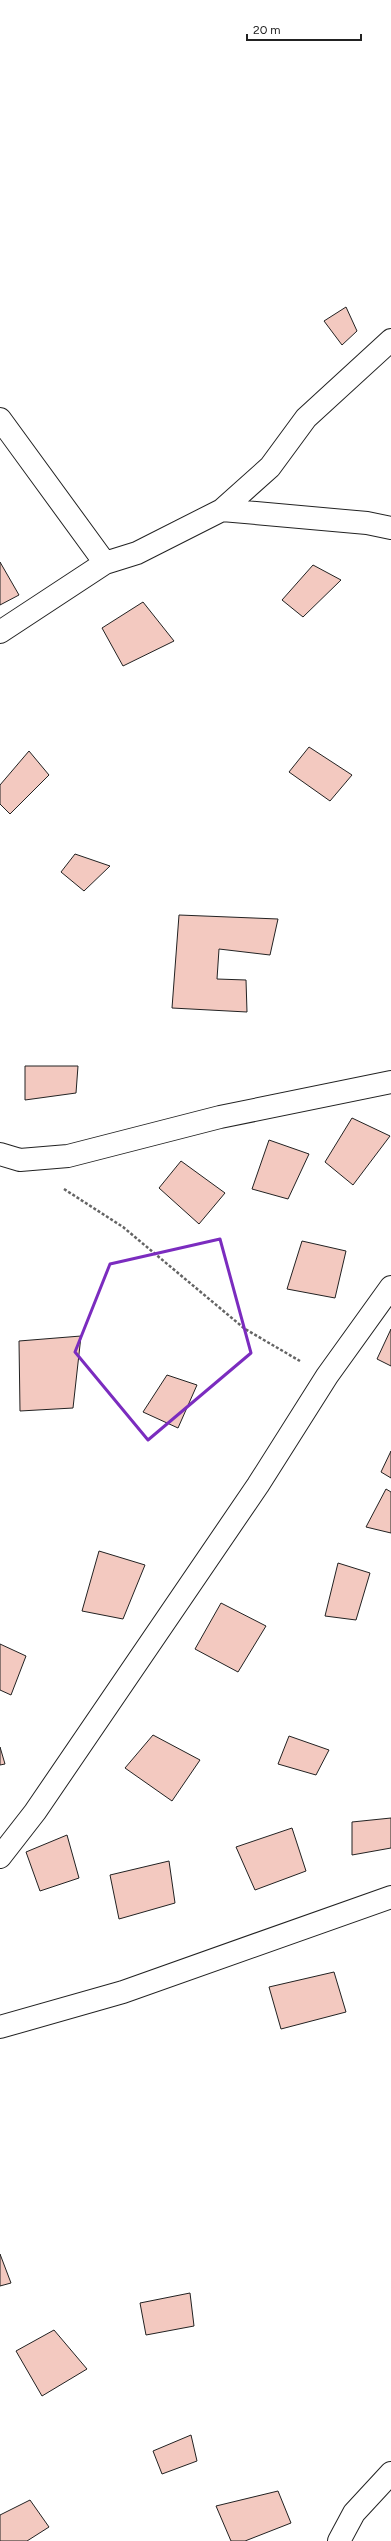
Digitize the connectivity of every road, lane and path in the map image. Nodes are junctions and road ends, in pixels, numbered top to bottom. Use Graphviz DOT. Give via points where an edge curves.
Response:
graph roads {
  1 [pos="391,340"];
  2 [pos="0,419"];
  3 [pos="222,510"];
  4 [pos="391,528"];
  5 [pos="105,563"];
  6 [pos="0,632"];
  7 [pos="391,1082"];
  8 [pos="10,1157"];
  9 [pos="391,1287"];
  10 [pos="326,1376"];
  11 [pos="0,1857"];
  12 [pos="391,1897"];
  13 [pos="0,2027"];
  14 [pos="391,2473"];
  15 [pos="338,2541"];
  1 -- 3 [label="street" via="306,418 270,467"];
  2 -- 5 [label="street"];
  3 -- 4 [label="street" via="367,522"];
  3 -- 5 [label="street" via="137,553"];
  5 -- 6 [label="street"];
  7 -- 8 [label="street" via="220,1117 68,1156"];
  8 -- 10 [label="path" via="123,1227 245,1329"];
  9 -- 10 [label="street"];
  10 -- 11 [label="street" via="258,1486 35,1812"];
  12 -- 13 [label="street" via="123,1992"];
  14 -- 15 [label="street" via="354,2513"];
}
